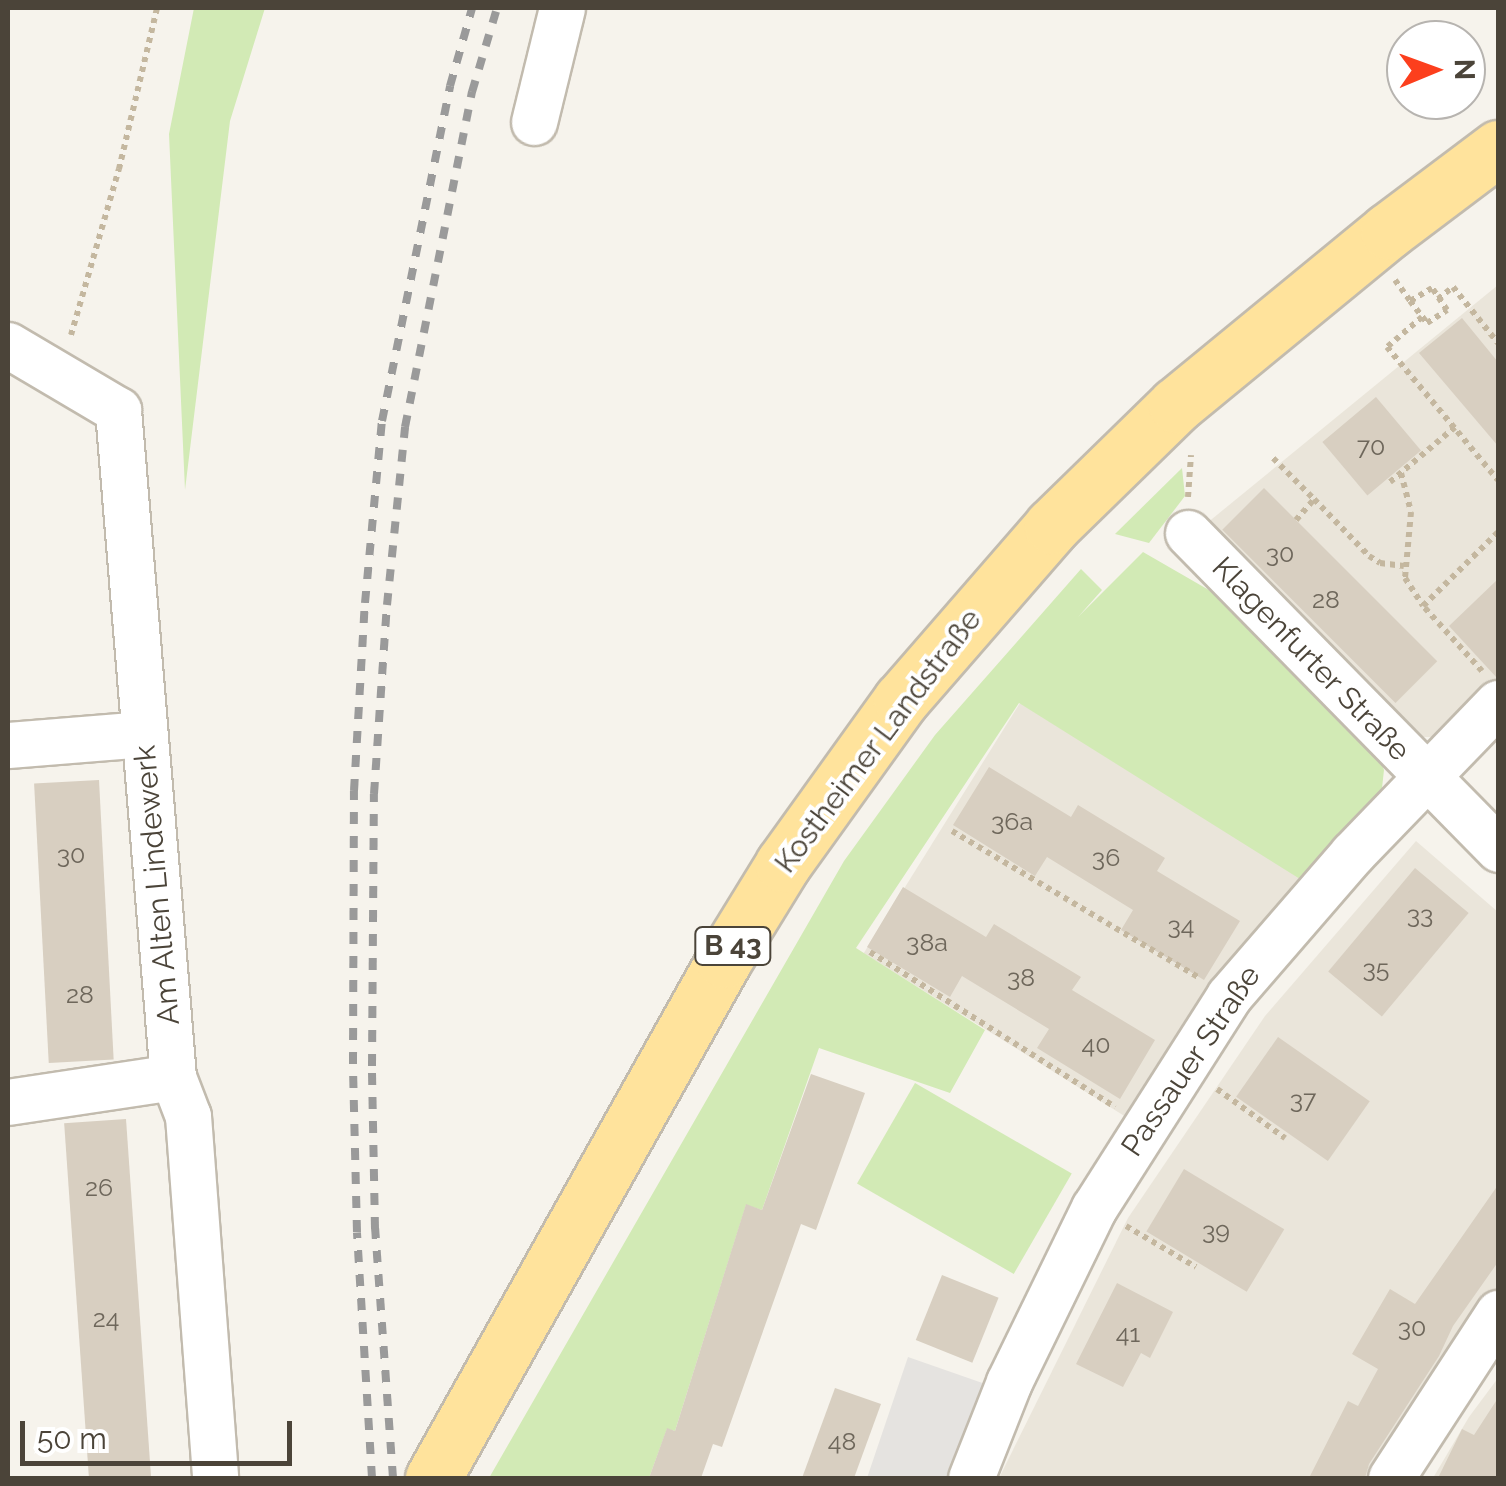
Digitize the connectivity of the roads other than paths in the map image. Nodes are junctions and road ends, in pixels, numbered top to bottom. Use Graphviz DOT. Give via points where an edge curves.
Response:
graph roads {
  1 [pos="562,8"];
  2 [pos="534,122"];
  3 [pos="1498,148"];
  4 [pos="11,346"];
  5 [pos="1188,533"];
  6 [pos="1493,690"];
  7 [pos="144,734"];
  8 [pos="8,745"];
  9 [pos="1427,778"];
  10 [pos="1498,849"];
  11 [pos="173,1076"];
  12 [pos="8,1102"];
  13 [pos="1498,1314"];
  14 [pos="215,1478"];
  15 [pos="433,1478"];
  16 [pos="971,1478"];
  17 [pos="1391,1478"];
  1 -- 2 [label="street"];
  3 -- 15 [label="main road, Kostheimer Landstraße / B 43" via="1176,405 1052,526 890,714 724,960"];
  4 -- 7 [label="street, Am Alten Lindewerk" via="118,410"];
  5 -- 9 [label="street, Klagenfurter Straße"];
  6 -- 9 [label="street, Passauer Straße"];
  7 -- 8 [label="street"];
  7 -- 11 [label="street, Am Alten Lindewerk"];
  9 -- 10 [label="street, Klagenfurter Straße"];
  9 -- 16 [label="street, Passauer Straße" via="1229,996 1183,1065 1094,1208 1009,1382"];
  11 -- 12 [label="street"];
  11 -- 14 [label="street, Am Alten Lindewerk" via="188,1116"];
  13 -- 17 [label="street"];
}
